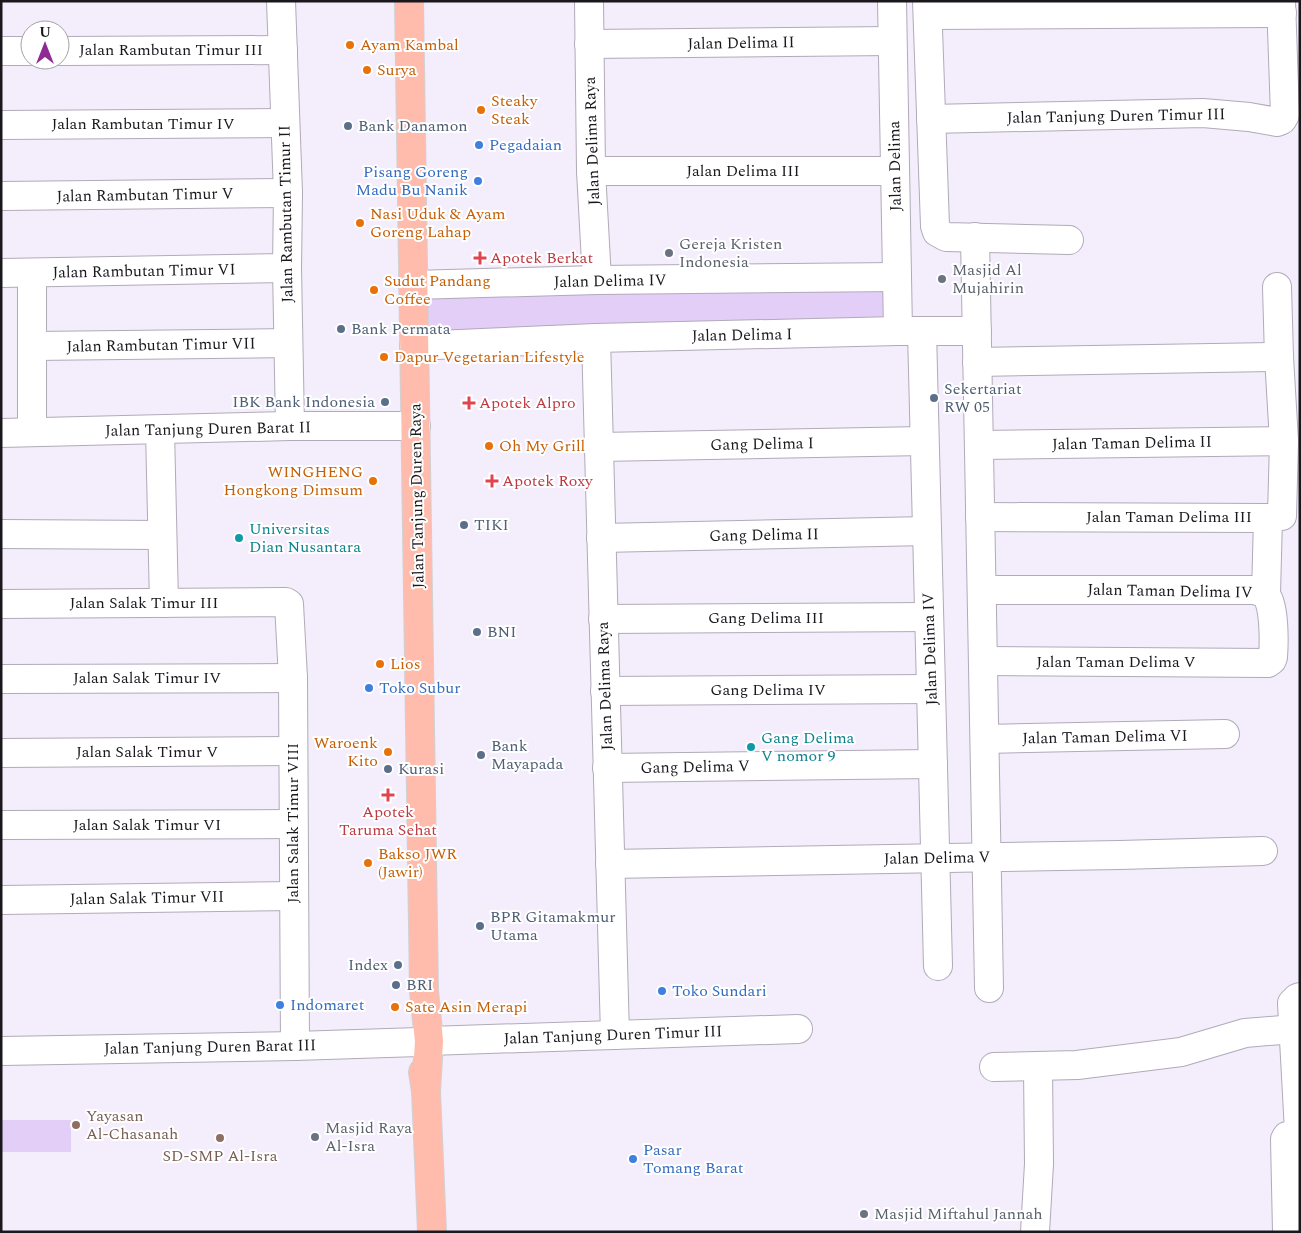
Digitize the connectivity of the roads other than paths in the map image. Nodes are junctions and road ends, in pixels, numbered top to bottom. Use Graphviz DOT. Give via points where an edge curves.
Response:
graph roads {
  1 [pos="281,1"];
  2 [pos="409,1"];
  3 [pos="589,1"];
  4 [pos="892,1"];
  5 [pos="1282,7"];
  6 [pos="928,8"];
  7 [pos="892,41"];
  8 [pos="589,44"];
  9 [pos="283,50"];
  10 [pos="1,51"];
  11 [pos="20,51"];
  12 [pos="70,51"];
  13 [pos="931,119"];
  14 [pos="284,123"];
  15 [pos="1,125"];
  16 [pos="592,171"];
  17 [pos="894,171"];
  18 [pos="288,193"];
  19 [pos="1,196"];
  20 [pos="975,237"];
  21 [pos="1069,240"];
  22 [pos="288,268"];
  23 [pos="32,273"];
  24 [pos="1,274"];
  25 [pos="897,277"];
  26 [pos="597,280"];
  27 [pos="413,285"];
  28 [pos="1277,286"];
  29 [pos="910,331"];
  30 [pos="977,332"];
  31 [pos="596,338"];
  32 [pos="288,344"];
  33 [pos="33,346"];
  34 [pos="414,346"];
  35 [pos="1279,358"];
  36 [pos="977,362"];
  37 [pos="290,426"];
  38 [pos="416,426"];
  39 [pos="160,430"];
  40 [pos="1,432"];
  41 [pos="32,432"];
  42 [pos="1284,440"];
  43 [pos="924,441"];
  44 [pos="979,445"];
  45 [pos="599,447"];
  46 [pos="980,517"];
  47 [pos="1268,518"];
  48 [pos="927,531"];
  49 [pos="1,534"];
  50 [pos="161,535"];
  51 [pos="601,538"];
  52 [pos="982,590"];
  53 [pos="1266,594"];
  54 [pos="286,602"];
  55 [pos="164,603"];
  56 [pos="1,604"];
  57 [pos="929,617"];
  58 [pos="603,619"];
  59 [pos="983,661"];
  60 [pos="1249,663"];
  61 [pos="293,678"];
  62 [pos="1,679"];
  63 [pos="931,689"];
  64 [pos="606,692"];
  65 [pos="1225,734"];
  66 [pos="985,739"];
  67 [pos="293,751"];
  68 [pos="1,753"];
  69 [pos="933,764"];
  70 [pos="607,768"];
  71 [pos="293,824"];
  72 [pos="1,825"];
  73 [pos="1263,851"];
  74 [pos="935,858"];
  75 [pos="987,858"];
  76 [pos="610,864"];
  77 [pos="294,896"];
  78 [pos="1,900"];
  79 [pos="938,966"];
  80 [pos="989,988"];
  81 [pos="1300,997"];
  82 [pos="798,1029"];
  83 [pos="1294,1029"];
  84 [pos="615,1035"];
  85 [pos="424,1042"];
  86 [pos="295,1046"];
  87 [pos="1,1051"];
  88 [pos="994,1066"];
  89 [pos="1038,1066"];
  90 [pos="1298,1103"];
  91 [pos="432,1232"];
  92 [pos="1036,1232"];
  93 [pos="1287,1232"];
  1 -- 9 [label="street, Jalan Rambutan Timur II"];
  2 -- 27 [label="main road, Jalan Tanjung Duren Raya"];
  3 -- 8 [label="street, Jalan Delima Raya"];
  4 -- 7 [label="street, Jalan Delima"];
  5 -- 6 [label="street"];
  5 -- 13 [label="street, Jalan Tanjung Duren Timur III" via="1285,115 1277,122 1203,113"];
  6 -- 13 [label="street"];
  7 -- 8 [label="street, Jalan Delima II"];
  7 -- 17 [label="street, Jalan Delima"];
  8 -- 16 [label="street, Jalan Delima Raya"];
  9 -- 12 [label="street, Jalan Rambutan Timur III"];
  9 -- 14 [label="street, Jalan Rambutan Timur II"];
  10 -- 11 [label="street"];
  13 -- 20 [label="street" via="934,226 946,237"];
  14 -- 15 [label="street, Jalan Rambutan Timur IV"];
  14 -- 18 [label="street, Jalan Rambutan Timur II"];
  16 -- 17 [label="street, Jalan Delima III"];
  16 -- 26 [label="street, Jalan Delima Raya"];
  17 -- 25 [label="street, Jalan Delima"];
  18 -- 19 [label="street, Jalan Rambutan Timur V"];
  18 -- 22 [label="street, Jalan Rambutan Timur II"];
  20 -- 21 [label="street"];
  20 -- 30 [label="street"];
  22 -- 23 [label="street, Jalan Rambutan Timur VI"];
  22 -- 32 [label="street, Jalan Rambutan Timur II"];
  23 -- 24 [label="street, Jalan Rambutan Timur VI"];
  23 -- 33 [label="street"];
  25 -- 26 [label="street, Jalan Delima IV"];
  25 -- 29 [label="street, Jalan Delima"];
  26 -- 27 [label="street, Jalan Delima IV"];
  27 -- 34 [label="main road, Jalan Tanjung Duren Raya"];
  28 -- 35 [label="street"];
  29 -- 30 [label="street, Jalan Delima I"];
  29 -- 31 [label="street, Jalan Delima I"];
  29 -- 43 [label="street, Jalan Delima IV"];
  30 -- 36 [label="street"];
  31 -- 34 [label="street, Jalan Delima I"];
  31 -- 45 [label="street, Jalan Delima Raya"];
  32 -- 33 [label="street, Jalan Rambutan Timur VII"];
  32 -- 37 [label="street, Jalan Rambutan Timur II"];
  33 -- 41 [label="street"];
  34 -- 38 [label="main road, Jalan Tanjung Duren Raya"];
  35 -- 36 [label="street"];
  35 -- 42 [label="street"];
  36 -- 44 [label="street"];
  37 -- 38 [label="street, Jalan Tanjung Duren Barat II"];
  37 -- 39 [label="street, Jalan Tanjung Duren Barat II"];
  38 -- 85 [label="main road, Jalan Tanjung Duren Raya"];
  39 -- 41 [label="street, Jalan Tanjung Duren Barat II"];
  39 -- 50 [label="street"];
  40 -- 41 [label="street, Jalan Tanjung Duren Barat II"];
  42 -- 44 [label="street, Jalan Taman Delima II"];
  42 -- 47 [label="street, Jalan Taman Delima III" via="1283,514"];
  43 -- 45 [label="street, Gang Delima I"];
  43 -- 48 [label="street, Jalan Delima IV"];
  44 -- 46 [label="street"];
  45 -- 51 [label="street, Jalan Delima Raya"];
  46 -- 47 [label="street, Jalan Taman Delima III"];
  46 -- 52 [label="street"];
  47 -- 53 [label="street"];
  48 -- 51 [label="street, Gang Delima II"];
  48 -- 57 [label="street, Jalan Delima IV"];
  49 -- 50 [label="street"];
  50 -- 55 [label="street"];
  51 -- 58 [label="street, Jalan Delima Raya"];
  52 -- 53 [label="street, Jalan Taman Delima IV" via="1254,590"];
  52 -- 59 [label="street"];
  53 -- 60 [label="street, Jalan Taman Delima IV" via="1271,604 1272,660"];
  54 -- 55 [label="street, Jalan Salak Timur III"];
  54 -- 61 [label="street, Jalan Salak Timur VIII" via="290,607"];
  55 -- 56 [label="street, Jalan Salak Timur III"];
  57 -- 58 [label="street, Gang Delima III"];
  57 -- 63 [label="street, Jalan Delima IV"];
  58 -- 64 [label="street, Jalan Delima Raya"];
  59 -- 60 [label="street, Jalan Taman Delima V"];
  59 -- 66 [label="street"];
  61 -- 62 [label="street, Jalan Salak Timur IV"];
  61 -- 67 [label="street, Jalan Salak Timur VIII"];
  63 -- 64 [label="street, Gang Delima IV"];
  63 -- 69 [label="street, Jalan Delima IV"];
  64 -- 70 [label="street, Jalan Delima Raya"];
  65 -- 66 [label="street, Jalan Taman Delima VI"];
  66 -- 75 [label="street"];
  67 -- 68 [label="street, Jalan Salak Timur V"];
  67 -- 71 [label="street, Jalan Salak Timur VIII"];
  69 -- 70 [label="street, Gang Delima V"];
  69 -- 74 [label="street, Jalan Delima IV"];
  70 -- 76 [label="street, Jalan Delima Raya"];
  71 -- 72 [label="street, Jalan Salak Timur VI"];
  71 -- 77 [label="street, Jalan Salak Timur VIII"];
  73 -- 75 [label="street, Jalan Delima V"];
  74 -- 75 [label="street, Jalan Delima V"];
  74 -- 76 [label="street, Jalan Delima V"];
  74 -- 79 [label="street, Jalan Delima IV"];
  75 -- 80 [label="street"];
  76 -- 84 [label="street, Jalan Delima Raya"];
  77 -- 78 [label="street, Jalan Salak Timur VII"];
  77 -- 86 [label="street, Jalan Salak Timur VIII"];
  81 -- 83 [label="street" via="1292,1003"];
  82 -- 84 [label="street, Jalan Tanjung Duren Timur III"];
  83 -- 89 [label="street" via="1245,1033 1171,1053 1077,1065"];
  83 -- 90 [label="street"];
  84 -- 85 [label="street, Jalan Tanjung Duren Timur III"];
  85 -- 86 [label="street, Jalan Tanjung Duren Barat III"];
  85 -- 91 [label="main road, Jalan Tanjung Duren Raya"];
  86 -- 87 [label="street, Jalan Tanjung Duren Barat III"];
  88 -- 89 [label="street"];
  89 -- 92 [label="street"];
  90 -- 93 [label="street" via="1300,1131 1285,1139"];
}
